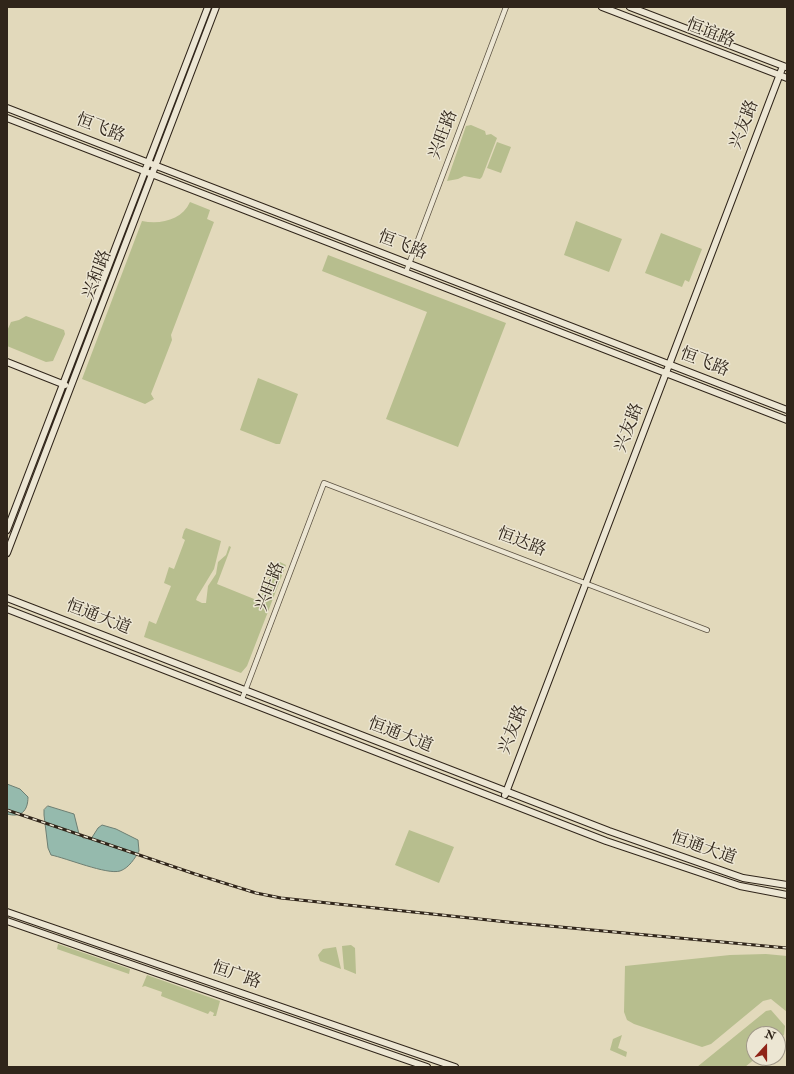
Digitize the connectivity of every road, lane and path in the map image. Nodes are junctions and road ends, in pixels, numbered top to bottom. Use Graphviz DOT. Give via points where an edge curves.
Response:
graph roads {
  1 [pos="208,7"];
  2 [pos="216,7"];
  3 [pos="506,7"];
  4 [pos="602,7"];
  5 [pos="630,7"];
  6 [pos="785,67"];
  7 [pos="779,75"];
  8 [pos="787,78"];
  9 [pos="7,108"];
  10 [pos="7,118"];
  11 [pos="148,162"];
  12 [pos="155,165"];
  13 [pos="145,172"];
  14 [pos="151,175"];
  15 [pos="410,264"];
  16 [pos="406,272"];
  17 [pos="7,362"];
  18 [pos="670,365"];
  19 [pos="666,373"];
  20 [pos="62,384"];
  21 [pos="70,387"];
  22 [pos="787,410"];
  23 [pos="787,420"];
  24 [pos="324,483"];
  25 [pos="7,530"];
  26 [pos="7,553"];
  27 [pos="585,583"];
  28 [pos="7,598"];
  29 [pos="7,609"];
  30 [pos="707,630"];
  31 [pos="245,691"];
  32 [pos="242,699"];
  33 [pos="506,792"];
  34 [pos="503,800"];
  35 [pos="787,885"];
  36 [pos="787,895"];
  37 [pos="7,912"];
  38 [pos="7,920"];
  39 [pos="428,1067"];
  40 [pos="455,1067"];
  1 -- 11 [label="main road, 兴和路"];
  2 -- 12 [label="main road, 兴和路"];
  3 -- 15 [label="street, 兴旺路"];
  4 -- 7 [label="main road, 恒谊路"];
  5 -- 6 [label="main road, 恒谊路"];
  6 -- 7 [label="main road, 兴友路"];
  7 -- 8 [label="main road, 恒谊路"];
  7 -- 18 [label="main road, 兴友路"];
  9 -- 11 [label="main road, 恒飞路"];
  10 -- 13 [label="main road, 恒飞路"];
  11 -- 12 [label="main road, 恒飞路"];
  11 -- 13 [label="main road, 兴和路"];
  12 -- 14 [label="main road, 兴和路"];
  12 -- 15 [label="main road, 恒飞路"];
  13 -- 14 [label="main road, 恒飞路"];
  13 -- 20 [label="main road, 兴和路"];
  14 -- 16 [label="main road, 恒飞路"];
  14 -- 21 [label="main road, 兴和路"];
  15 -- 16 [label="street, 兴旺路"];
  15 -- 18 [label="main road, 恒飞路"];
  16 -- 19 [label="main road, 恒飞路"];
  17 -- 20 [label="main road"];
  18 -- 19 [label="main road, 兴友路"];
  18 -- 22 [label="main road, 恒飞路"];
  19 -- 23 [label="main road, 恒飞路"];
  19 -- 27 [label="main road, 兴友路"];
  20 -- 21 [label="main road"];
  20 -- 25 [label="main road, 兴和路"];
  21 -- 26 [label="main road, 兴和路"];
  24 -- 27 [label="street, 恒达路"];
  24 -- 31 [label="street, 兴旺路"];
  27 -- 30 [label="street, 恒达路"];
  27 -- 33 [label="main road, 兴友路"];
  28 -- 31 [label="main road, 恒通大道"];
  29 -- 32 [label="main road, 恒通大道"];
  31 -- 32 [label="street, 兴旺路"];
  31 -- 33 [label="main road, 恒通大道"];
  32 -- 34 [label="main road, 恒通大道"];
  33 -- 34 [label="main road, 兴友路"];
  33 -- 35 [label="main road, 恒通大道" via="721,871 743,878"];
  34 -- 36 [label="main road, 恒通大道" via="606,841 718,880"];
  37 -- 40 [label="main road, 恒广路"];
  38 -- 39 [label="main road, 恒广路"];
}
